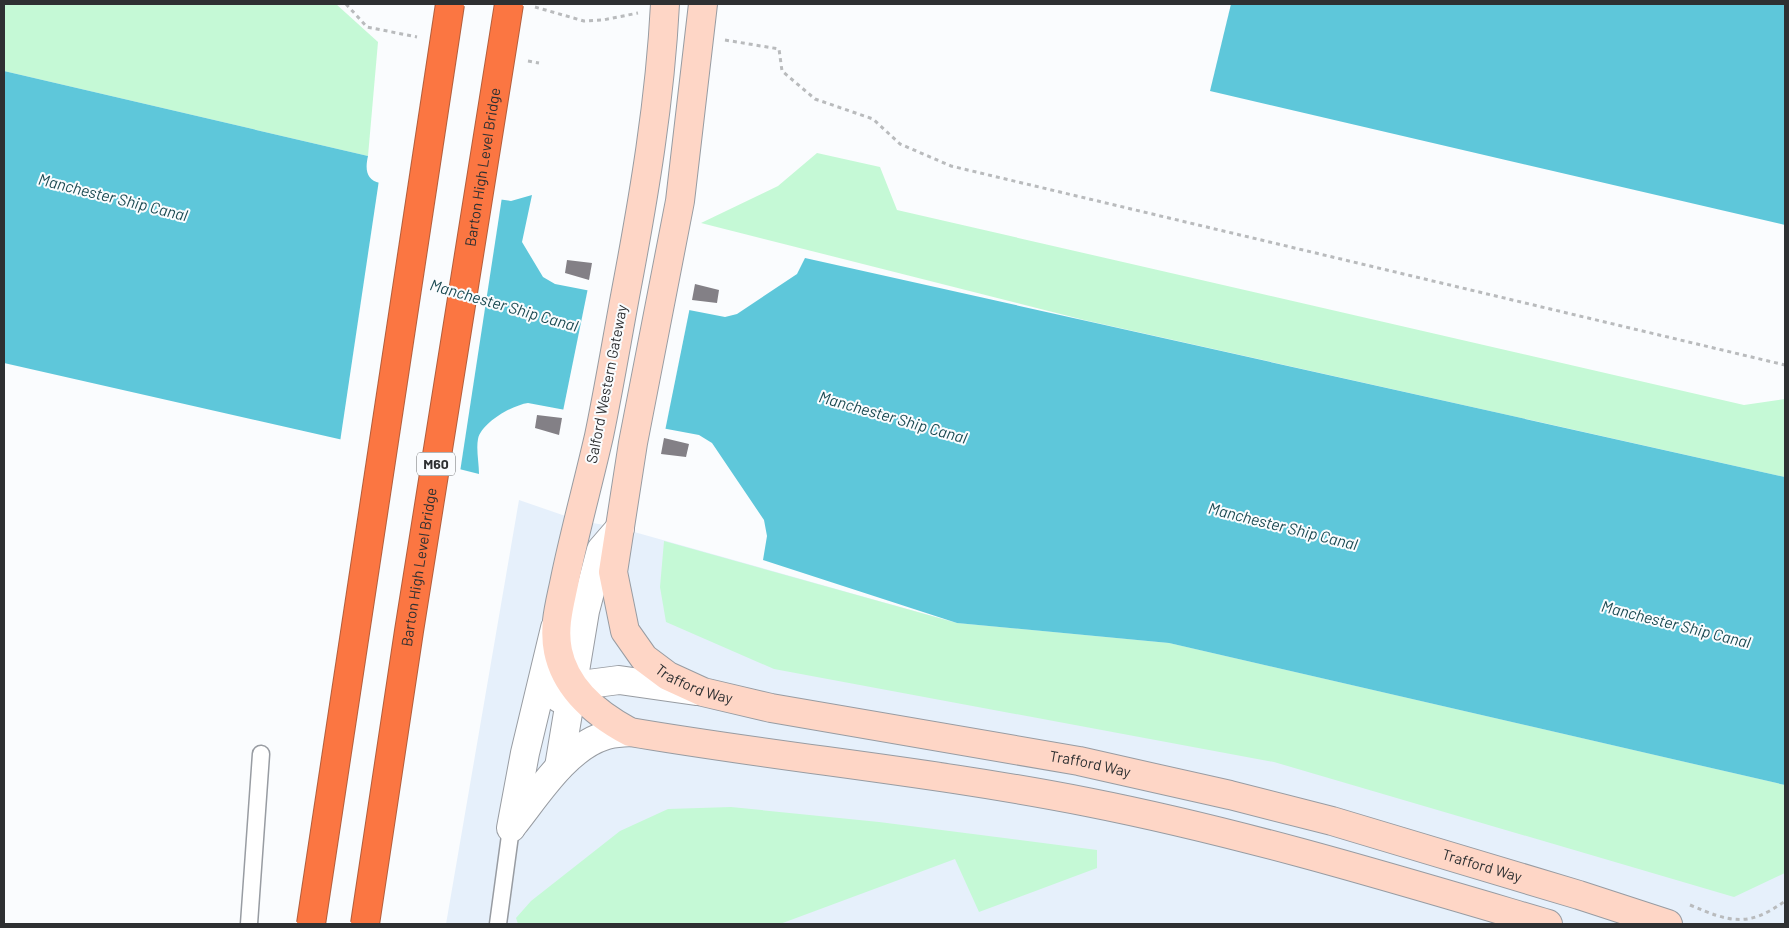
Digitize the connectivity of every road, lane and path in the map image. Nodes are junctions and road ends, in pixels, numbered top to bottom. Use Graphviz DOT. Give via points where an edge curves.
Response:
graph roads {
  1 [pos="450,4"];
  2 [pos="703,4"];
  3 [pos="520,5"];
  4 [pos="665,9"];
  5 [pos="733,40"];
  6 [pos="1785,365"];
  7 [pos="620,528"];
  8 [pos="555,628"];
  9 [pos="573,686"];
  10 [pos="703,692"];
  11 [pos="532,719"];
  12 [pos="630,732"];
  13 [pos="261,754"];
  14 [pos="560,767"];
  15 [pos="511,828"];
  16 [pos="249,924"];
  17 [pos="311,924"];
  18 [pos="366,924"];
  19 [pos="498,924"];
  20 [pos="1548,924"];
  21 [pos="1668,924"];
  1 -- 17 [label="highway, bridge"];
  2 -- 7 [label="street" via="680,201 633,443"];
  3 -- 4 [label="path" via="584,21"];
  3 -- 18 [label="highway, Barton High Level Bridge / M60, bridge" via="409,631"];
  4 -- 8 [label="street, Salford Western Gateway" via="656,116 642,211 598,436"];
  5 -- 6 [label="path" via="779,49 782,71 815,99 873,119 900,144 951,166"];
  7 -- 9 [label="street" via="601,550 585,611"];
  7 -- 10 [label="street, Trafford Way" via="612,572 625,632 644,658 668,676"];
  8 -- 9 [label="street, Salford Western Gateway" via="558,654"];
  8 -- 11 [label="street"];
  9 -- 10 [label="street" via="618,680"];
  9 -- 11 [label="street"];
  9 -- 12 [label="street, Salford Western Gateway" via="588,704"];
  9 -- 14 [label="street"];
  10 -- 21 [label="street, Trafford Way" via="771,708 1079,761 1230,795 1341,824"];
  11 -- 15 [label="street"];
  12 -- 14 [label="street" via="603,736"];
  12 -- 20 [label="street" via="956,778 1121,809 1330,860"];
  13 -- 16 [label="lane"];
  14 -- 15 [label="street"];
  15 -- 19 [label="lane"];
}
